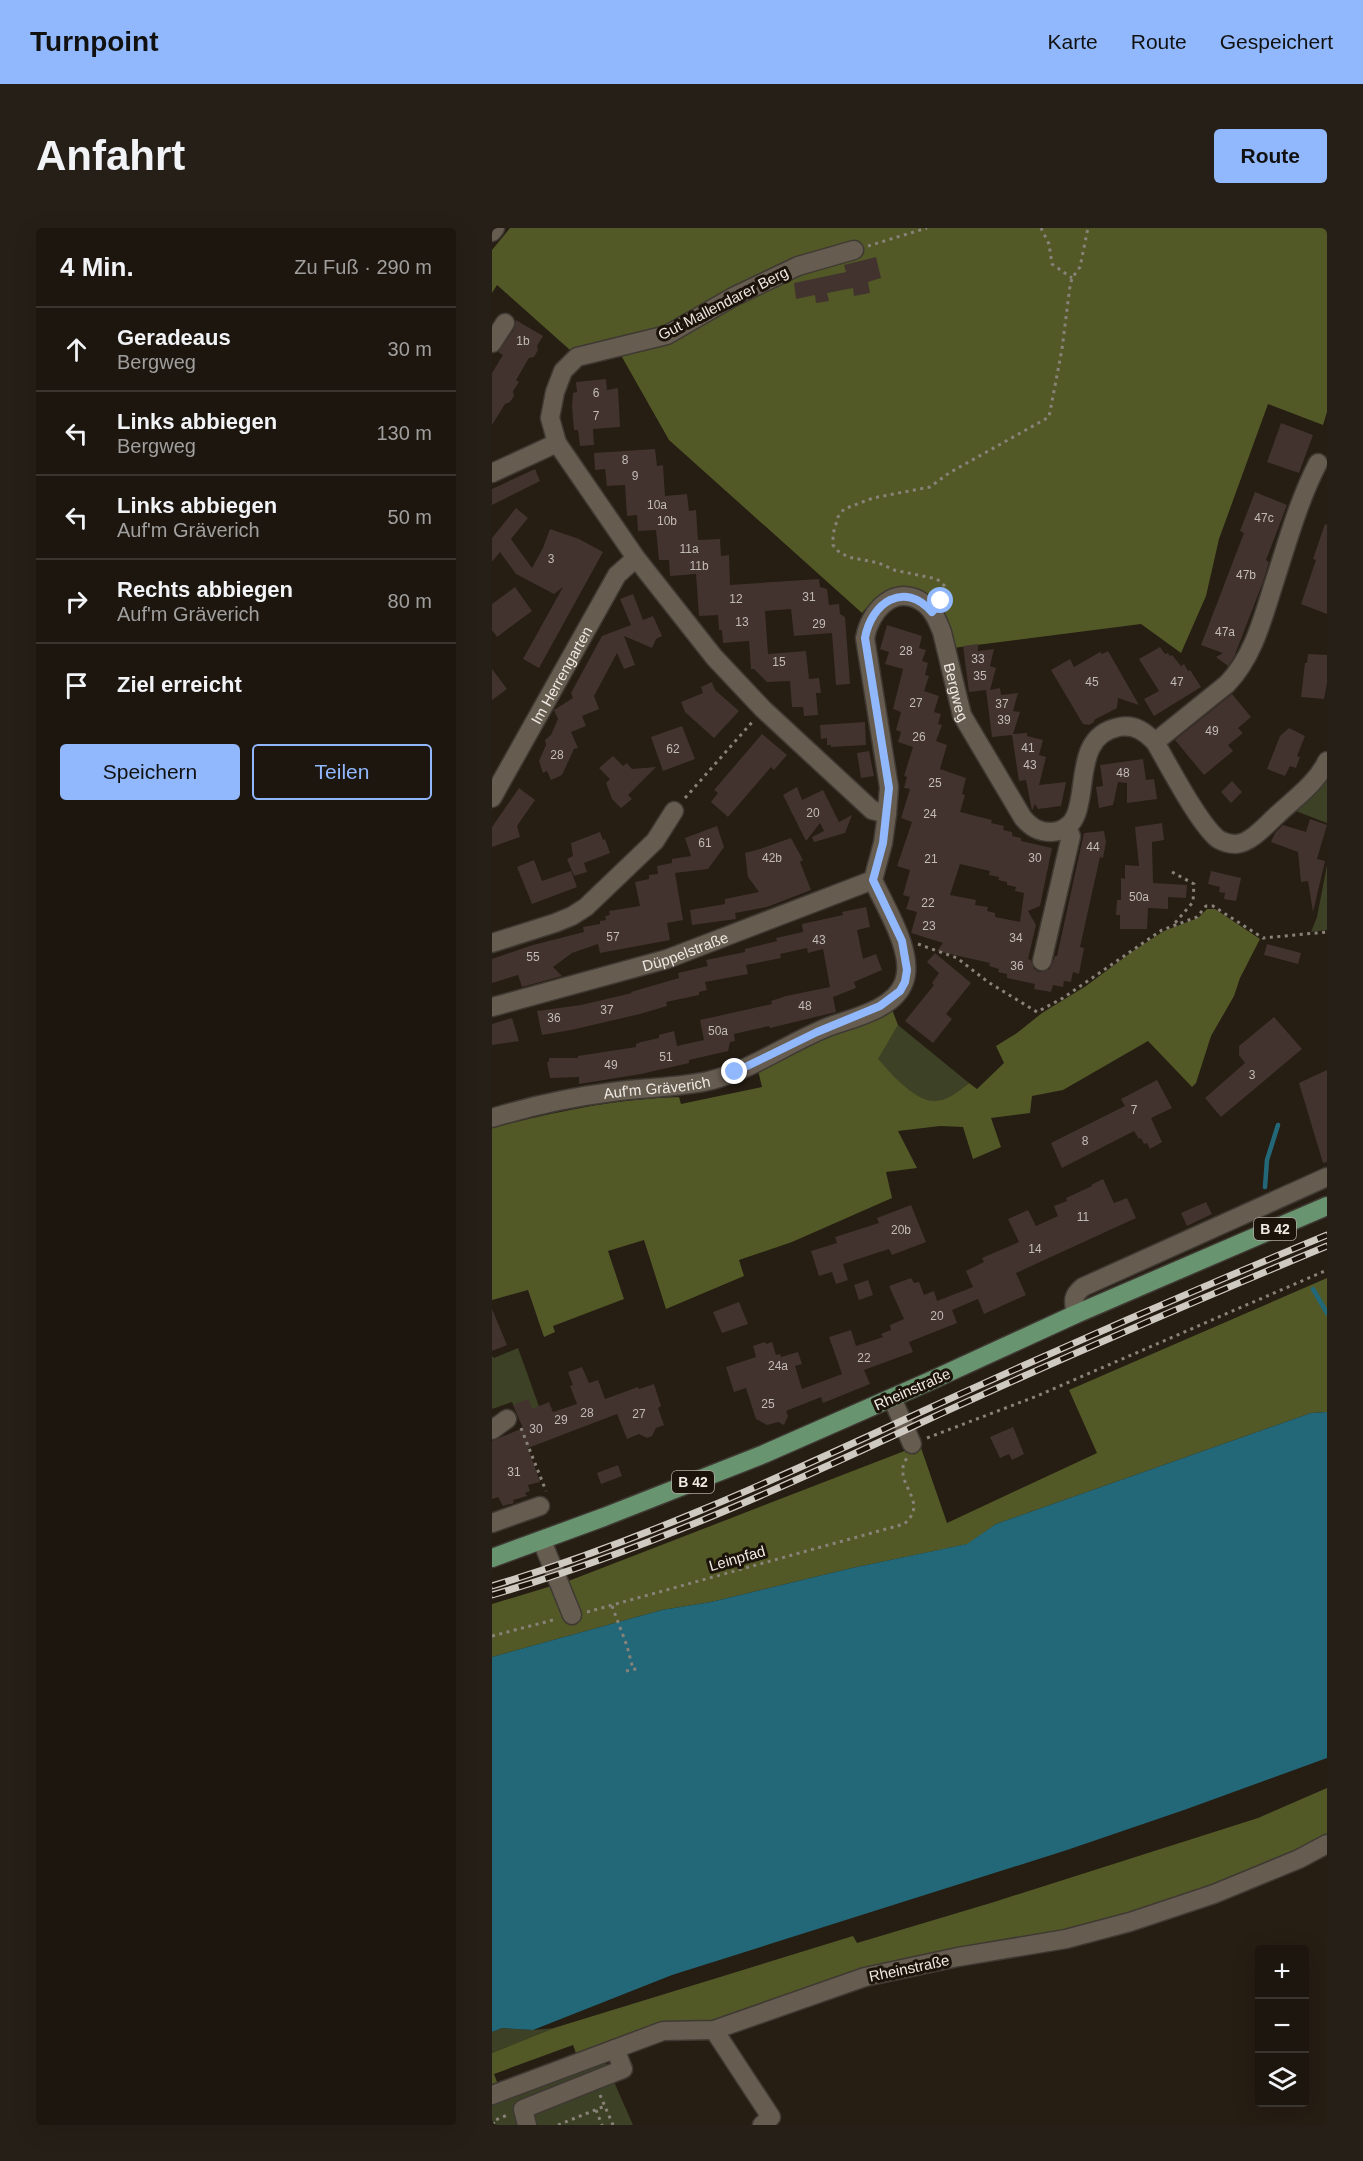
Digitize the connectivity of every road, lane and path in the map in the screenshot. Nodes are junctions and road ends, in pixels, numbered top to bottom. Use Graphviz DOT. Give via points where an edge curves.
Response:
graph roads {
  1 [pos="495,228"];
  2 [pos="927,228"];
  3 [pos="1041,228"];
  4 [pos="1088,228"];
  5 [pos="492,232"];
  6 [pos="854,249"];
  7 [pos="1072,278"];
  8 [pos="505,323"];
  9 [pos="492,343"];
  10 [pos="557,443"];
  11 [pos="1318,463"];
  12 [pos="492,473"];
  13 [pos="636,558"];
  14 [pos="932,612"];
  15 [pos="763,709"];
  16 [pos="1155,742"];
  17 [pos="1327,761"];
  18 [pos="492,798"];
  19 [pos="674,811"];
  20 [pos="887,814"];
  21 [pos="1066,827"];
  22 [pos="1172,872"];
  23 [pos="873,880"];
  24 [pos="1174,925"];
  25 [pos="1327,932"];
  26 [pos="902,941"];
  27 [pos="492,943"];
  28 [pos="1042,961"];
  29 [pos="492,1007"];
  30 [pos="492,1118"];
  31 [pos="1322,1179"];
  32 [pos="1327,1206"];
  33 [pos="1327,1270"];
  34 [pos="1076,1314"];
  35 [pos="892,1398"];
  36 [pos="499,1424"];
  37 [pos="912,1444"];
  38 [pos="543,1499"];
  39 [pos="492,1523"];
  40 [pos="542,1540"];
  41 [pos="492,1558"];
  42 [pos="612,1606"];
  43 [pos="572,1615"];
  44 [pos="492,1636"];
  45 [pos="640,1668"];
  46 [pos="633,1669"];
  47 [pos="626,1671"];
  48 [pos="1327,1844"];
  49 [pos="714,2030"];
  50 [pos="615,2049"];
  51 [pos="593,2080"];
  52 [pos="492,2095"];
  53 [pos="605,2106"];
  54 [pos="596,2109"];
  55 [pos="502,2117"];
  56 [pos="504,2125"];
  57 [pos="527,2125"];
  58 [pos="558,2125"];
  59 [pos="602,2125"];
  60 [pos="613,2125"];
  61 [pos="762,2125"];
  1 -- 5 [label="street"];
  2 -- 6 [label="path"];
  3 -- 7 [label="path" via="1052,264"];
  4 -- 7 [label="path" via="1080,267"];
  6 -- 10 [label="street, Gut Mallendarer Berg" via="798,266 667,335 576,357 563,371 555,392 550,418"];
  7 -- 14 [label="path" via="1049,417 930,487 873,498 844,509 838,517 833,534 833,545 838,551 943,583 944,596"];
  8 -- 9 [label="street"];
  10 -- 12 [label="street"];
  10 -- 13 [label="street"];
  11 -- 16 [label="street" via="1304,491 1247,657 1227,684"];
  13 -- 15 [label="street" via="714,657"];
  13 -- 18 [label="street, Im Herrengarten" via="617,575"];
  14 -- 20 [label="street" via="926,604 909,597 892,599 877,609 867,627 866,647 889,788"];
  14 -- 21 [label="street, Bergweg" via="942,632 962,715 1023,818 1039,831"];
  15 -- 19 [label="path"];
  15 -- 20 [label="street" via="872,810"];
  16 -- 17 [label="street" via="1204,822 1227,843 1237,844 1262,829 1316,778"];
  16 -- 21 [label="street" via="1145,731 1124,726 1111,728 1093,742 1087,753 1079,806"];
  19 -- 27 [label="street" via="655,841 579,911"];
  20 -- 23 [label="street"];
  21 -- 28 [label="street" via="1071,836"];
  22 -- 24 [label="path" via="1194,884 1193,902"];
  23 -- 26 [label="street, Auf'm Gräverich"];
  23 -- 29 [label="street, Düppelstraße" via="667,959"];
  24 -- 25 [label="path" via="1197,917 1206,906 1213,906 1263,938"];
  24 -- 26 [label="path" via="1037,1012 957,958"];
  26 -- 30 [label="street, Auf'm Gräverich" via="905,982 891,1000 735,1072 677,1087 612,1092"];
  31 -- 32 [label="street"];
  31 -- 34 [label="street" via="1083,1287 1073,1301"];
  32 -- 34 [label="main road, Rheinstraße / B 42"];
  33 -- 37 [label="path" via="1037,1396"];
  34 -- 35 [label="main road, Rheinstraße / B 42"];
  35 -- 37 [label="street"];
  35 -- 40 [label="main road, Rheinstraße / B 42" via="764,1454"];
  36 -- 38 [label="path" via="521,1428"];
  37 -- 42 [label="path, Leinpfad" via="902,1469 914,1511 904,1524"];
  38 -- 39 [label="street"];
  40 -- 41 [label="main road, Rheinstraße / B 42"];
  40 -- 43 [label="street"];
  42 -- 43 [label="path, Leinpfad"];
  42 -- 46 [label="path"];
  43 -- 44 [label="path, Leinpfad"];
  45 -- 46 [label="path"];
  46 -- 47 [label="path"];
  48 -- 49 [label="street, Rheinstraße" via="1214,1894 1130,1922 1066,1939 865,1977"];
  49 -- 50 [label="street, Rheinstraße" via="663,2031"];
  49 -- 61 [label="street" via="771,2117"];
  50 -- 51 [label="street" via="622,2070"];
  50 -- 52 [label="street, Rheinstraße"];
  51 -- 53 [label="path"];
  51 -- 57 [label="street" via="523,2109"];
  53 -- 54 [label="path"];
  53 -- 60 [label="path"];
  54 -- 58 [label="path"];
  54 -- 59 [label="path"];
  55 -- 56 [label="path"];
}
